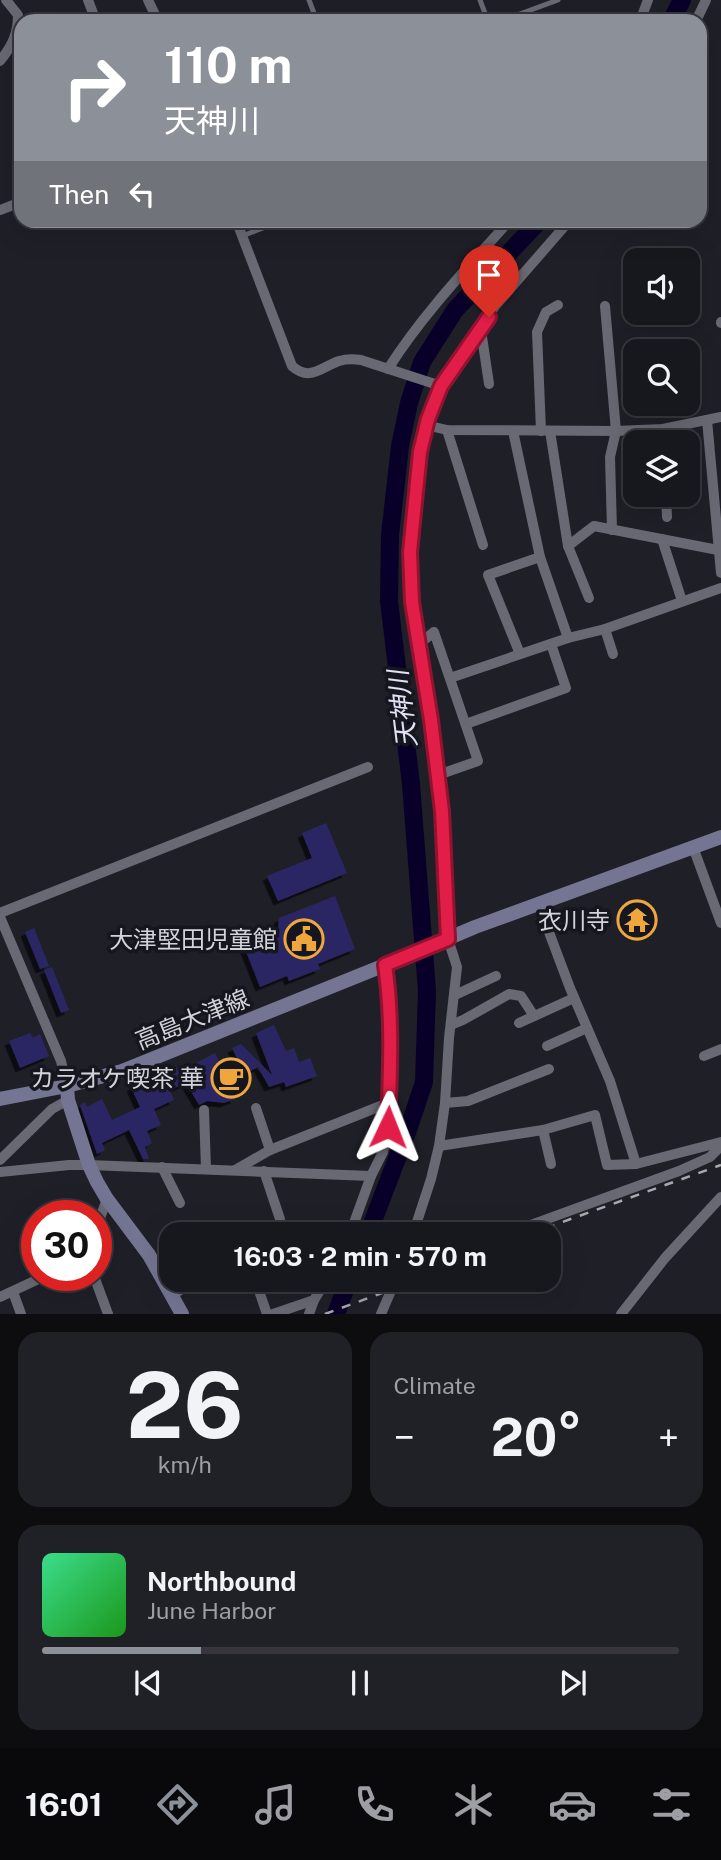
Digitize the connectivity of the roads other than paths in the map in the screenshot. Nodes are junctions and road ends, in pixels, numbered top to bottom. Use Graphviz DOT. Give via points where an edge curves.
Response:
graph roads {
  1 [pos="6,0"];
  2 [pos="558,0"];
  3 [pos="18,14"];
  4 [pos="520,14"];
  5 [pos="14,41"];
  6 [pos="0,61"];
  7 [pos="239,228"];
  8 [pos="263,228"];
  9 [pos="503,228"];
  10 [pos="563,228"];
  11 [pos="242,236"];
  12 [pos="558,305"];
  13 [pos="605,306"];
  14 [pos="481,330"];
  15 [pos="393,371"];
  16 [pos="489,384"];
  17 [pos="438,385"];
  18 [pos="721,417"];
  19 [pos="707,420"];
  20 [pos="426,425"];
  21 [pos="663,429"];
  22 [pos="447,430"];
  23 [pos="513,431"];
  24 [pos="546,431"];
  25 [pos="616,431"];
  26 [pos="667,507"];
  27 [pos="667,517"];
  28 [pos="612,530"];
  29 [pos="662,539"];
  30 [pos="483,545"];
  31 [pos="568,546"];
  32 [pos="718,550"];
  33 [pos="540,557"];
  34 [pos="721,573"];
  35 [pos="721,588"];
  36 [pos="589,598"];
  37 [pos="681,601"];
  38 [pos="605,629"];
  39 [pos="568,638"];
  40 [pos="419,644"];
  41 [pos="551,644"];
  42 [pos="520,654"];
  43 [pos="613,654"];
  44 [pos="450,678"];
  45 [pos="466,724"];
  46 [pos="368,767"];
  47 [pos="438,775"];
  48 [pos="721,837"];
  49 [pos="693,847"];
  50 [pos="538,903"];
  51 [pos="0,915"];
  52 [pos="721,923"];
  53 [pos="443,941"];
  54 [pos="390,963"];
  55 [pos="496,976"];
  56 [pos="455,995"];
  57 [pos="574,998"];
  58 [pos="534,1016"];
  59 [pos="519,1023"];
  60 [pos="451,1025"];
  61 [pos="587,1028"];
  62 [pos="547,1046"];
  63 [pos="720,1054"];
  64 [pos="704,1056"];
  65 [pos="549,1069"];
  66 [pos="67,1093"];
  67 [pos="0,1099"];
  68 [pos="444,1102"];
  69 [pos="388,1103"];
  70 [pos="256,1108"];
  71 [pos="204,1111"];
  72 [pos="542,1130"];
  73 [pos="721,1144"];
  74 [pos="439,1146"];
  75 [pos="270,1150"];
  76 [pos="0,1160"];
  77 [pos="551,1164"];
  78 [pos="636,1164"];
  79 [pos="89,1165"];
  80 [pos="162,1167"];
  81 [pos="206,1169"];
  82 [pos="234,1170"];
  83 [pos="264,1171"];
  84 [pos="0,1172"];
  85 [pos="371,1176"];
  86 [pos="721,1197"];
  87 [pos="107,1199"];
  88 [pos="180,1203"];
  89 [pos="281,1219"];
  90 [pos="354,1222"];
  91 [pos="417,1222"];
  92 [pos="539,1222"];
  93 [pos="21,1288"];
  94 [pos="100,1291"];
  95 [pos="13,1292"];
  96 [pos="177,1292"];
  97 [pos="259,1292"];
  98 [pos="319,1292"];
  99 [pos="390,1292"];
  100 [pos="172,1296"];
  101 [pos="0,1297"];
  102 [pos="314,1300"];
  103 [pos="21,1314"];
  104 [pos="108,1314"];
  105 [pos="182,1314"];
  106 [pos="267,1314"];
  107 [pos="273,1314"];
  108 [pos="309,1314"];
  109 [pos="381,1314"];
  110 [pos="621,1314"];
  1 -- 3 [label="street"];
  2 -- 4 [label="lane"];
  5 -- 6 [label="street"];
  7 -- 11 [label="street"];
  8 -- 11 [label="lane"];
  9 -- 15 [label="street" via="398,354"];
  10 -- 14 [label="street" via="496,305"];
  11 -- 15 [label="street" via="292,366 306,374 349,359"];
  12 -- 24 [label="street" via="546,312 537,332"];
  13 -- 25 [label="street"];
  14 -- 16 [label="street"];
  14 -- 17 [label="street"];
  15 -- 17 [label="street"];
  17 -- 20 [label="street"];
  18 -- 19 [label="street"];
  19 -- 21 [label="street"];
  19 -- 32 [label="street"];
  20 -- 22 [label="street"];
  20 -- 40 [label="street" via="410,552"];
  21 -- 25 [label="street"];
  22 -- 23 [label="street"];
  22 -- 30 [label="street"];
  23 -- 24 [label="street"];
  23 -- 33 [label="street"];
  24 -- 25 [label="street"];
  24 -- 31 [label="street"];
  25 -- 28 [label="street" via="610,457"];
  26 -- 27 [label="street"];
  28 -- 29 [label="street"];
  28 -- 31 [label="street" via="594,526"];
  29 -- 32 [label="street"];
  29 -- 37 [label="street"];
  31 -- 36 [label="street"];
  32 -- 34 [label="street"];
  33 -- 39 [label="street"];
  33 -- 42 [label="street" via="488,575"];
  35 -- 37 [label="street"];
  37 -- 38 [label="street"];
  38 -- 39 [label="street"];
  38 -- 43 [label="street"];
  39 -- 41 [label="street"];
  40 -- 44 [label="street" via="434,632"];
  40 -- 47 [label="street"];
  41 -- 42 [label="street"];
  41 -- 45 [label="street" via="566,688"];
  42 -- 44 [label="street"];
  44 -- 45 [label="street"];
  45 -- 47 [label="street" via="478,761"];
  46 -- 51 [label="street"];
  47 -- 53 [label="street"];
  48 -- 49 [label="main road"];
  49 -- 50 [label="main road"];
  49 -- 52 [label="street"];
  50 -- 53 [label="main road"];
  50 -- 57 [label="street"];
  51 -- 66 [label="street" via="61,1061"];
  53 -- 54 [label="main road"];
  53 -- 56 [label="street" via="457,967"];
  54 -- 66 [label="main road, 高島大津線"];
  54 -- 69 [label="street"];
  55 -- 56 [label="street"];
  56 -- 60 [label="street"];
  57 -- 58 [label="street"];
  57 -- 61 [label="street"];
  58 -- 59 [label="street"];
  58 -- 60 [label="street" via="521,996 509,995"];
  60 -- 68 [label="street"];
  61 -- 62 [label="street"];
  61 -- 78 [label="street" via="610,1081"];
  63 -- 64 [label="street"];
  65 -- 68 [label="street" via="467,1101"];
  66 -- 67 [label="main road, 高島大津線"];
  66 -- 76 [label="street"];
  66 -- 79 [label="main road"];
  68 -- 74 [label="street"];
  69 -- 75 [label="street"];
  69 -- 85 [label="street" via="383,1152"];
  70 -- 75 [label="street"];
  71 -- 81 [label="street"];
  72 -- 74 [label="street"];
  72 -- 77 [label="street"];
  72 -- 78 [label="street" via="594,1115 607,1166"];
  73 -- 78 [label="street"];
  73 -- 92 [label="street" via="710,1157 679,1171"];
  74 -- 91 [label="street"];
  75 -- 82 [label="street"];
  79 -- 80 [label="street"];
  79 -- 84 [label="street"];
  79 -- 87 [label="main road"];
  80 -- 81 [label="street"];
  80 -- 88 [label="street"];
  81 -- 82 [label="street"];
  82 -- 83 [label="street"];
  83 -- 85 [label="street"];
  83 -- 89 [label="street"];
  85 -- 90 [label="street"];
  86 -- 110 [label="street"];
  87 -- 100 [label="main road" via="149,1255"];
  93 -- 95 [label="street"];
  94 -- 104 [label="street"];
  95 -- 101 [label="street"];
  95 -- 103 [label="street"];
  96 -- 100 [label="street"];
  97 -- 106 [label="street"];
  98 -- 102 [label="street"];
  99 -- 109 [label="street"];
  100 -- 105 [label="main road"];
  102 -- 107 [label="street"];
  102 -- 108 [label="street"];
}
